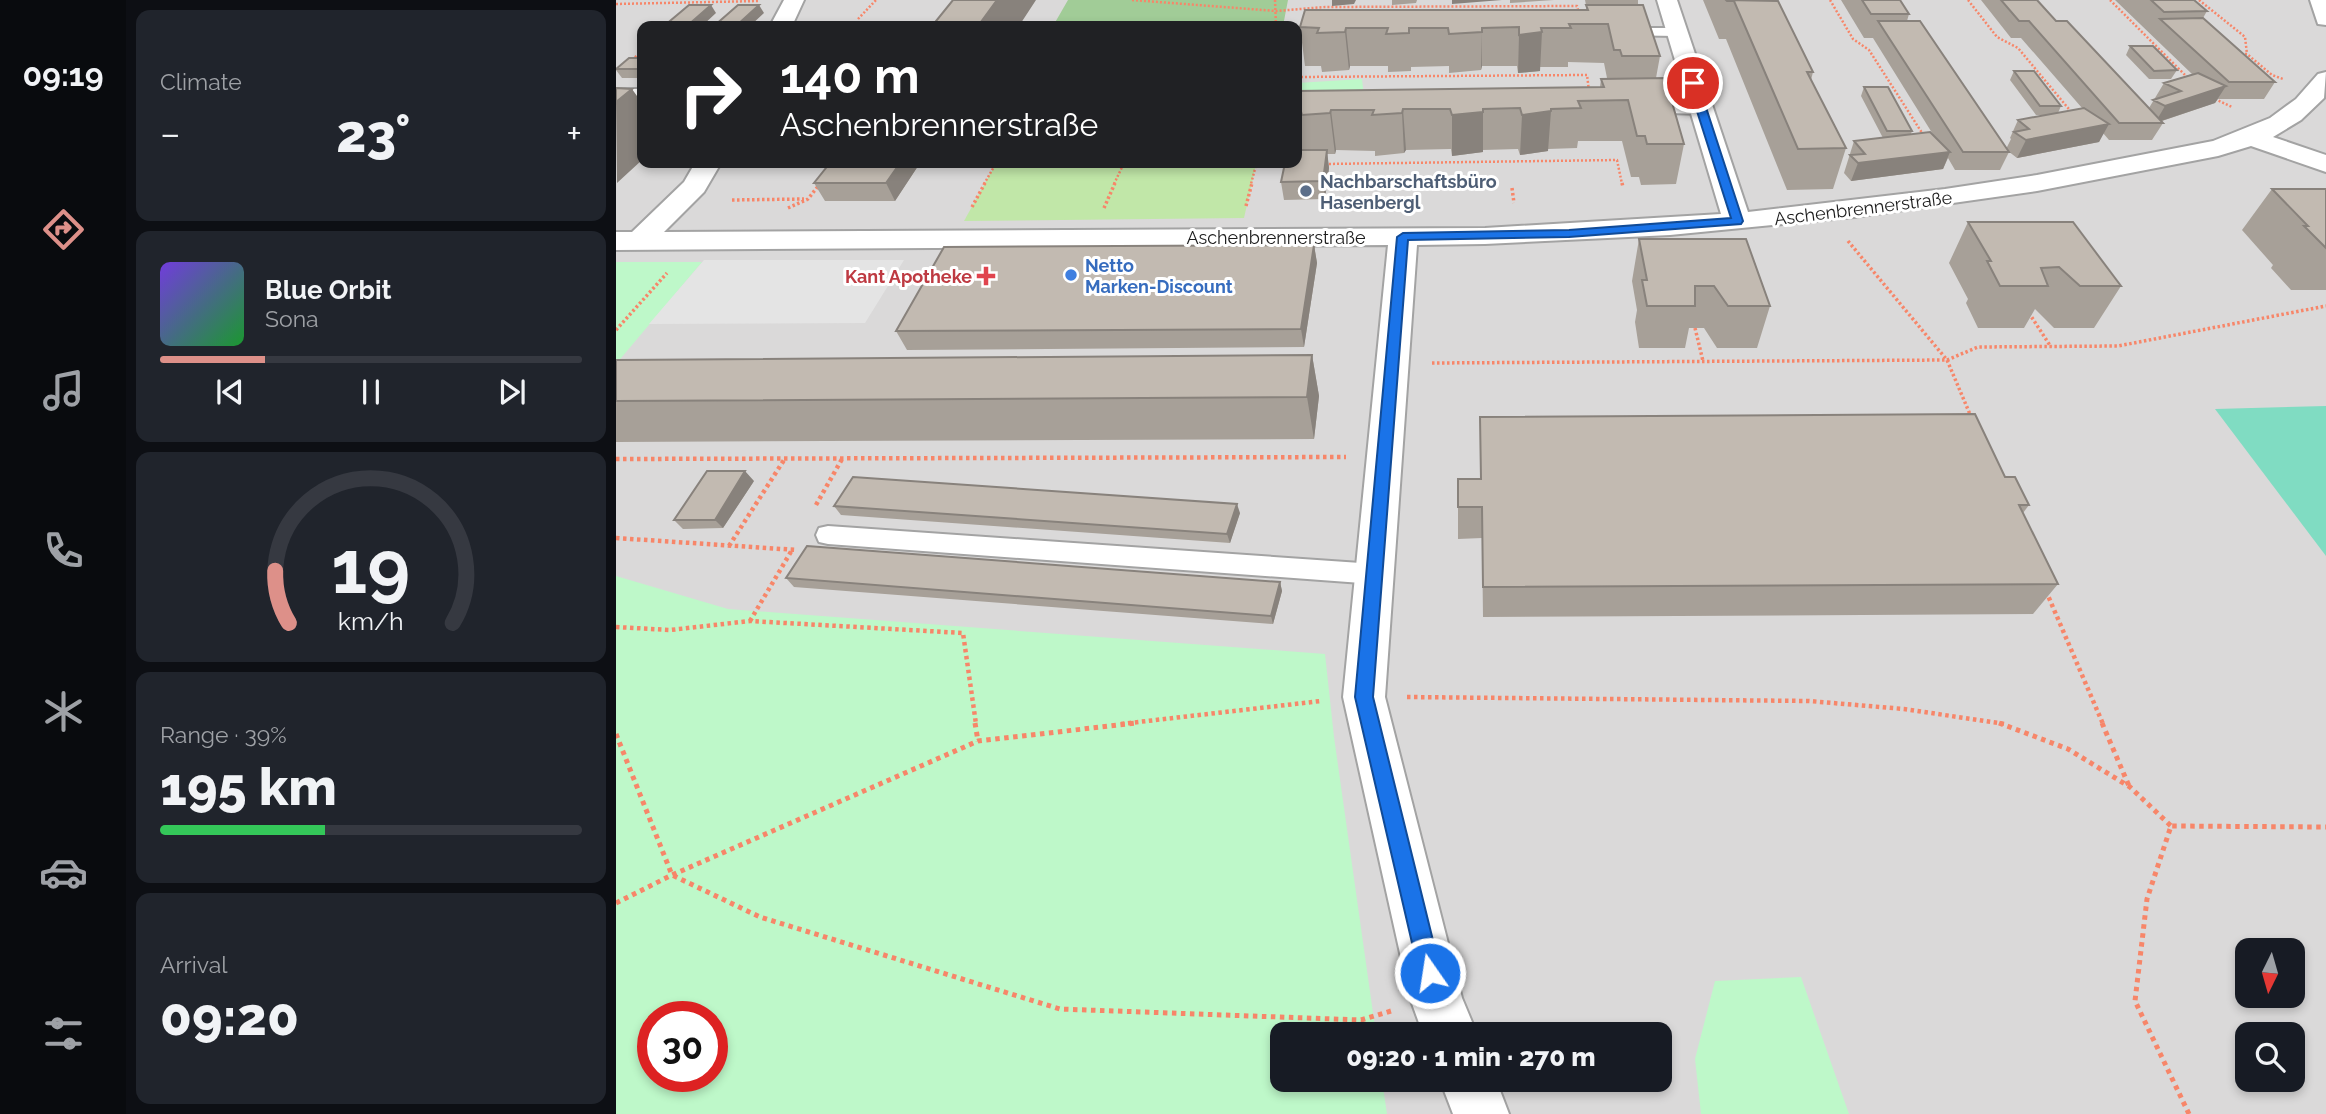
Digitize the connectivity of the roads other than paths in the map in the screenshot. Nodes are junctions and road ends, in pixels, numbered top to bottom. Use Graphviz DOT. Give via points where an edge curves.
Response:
graph roads {
  1 [pos="794,0"];
  2 [pos="1667,0"];
  3 [pos="2320,0"];
  4 [pos="2326,19"];
  5 [pos="784,21"];
  6 [pos="1583,32"];
  7 [pos="1677,32"];
  8 [pos="2326,79"];
  9 [pos="616,96"];
  10 [pos="637,96"];
  11 [pos="1701,109"];
  12 [pos="1592,110"];
  13 [pos="2253,138"];
  14 [pos="2326,164"];
  15 [pos="705,168"];
  16 [pos="1737,221"];
  17 [pos="1403,237"];
  18 [pos="628,240"];
  19 [pos="828,535"];
  20 [pos="1375,574"];
  21 [pos="1443,1016"];
  22 [pos="1473,1092"];
  23 [pos="1481,1114"];
  1 -- 5 [label="street"];
  2 -- 7 [label="street"];
  3 -- 4 [label="street"];
  6 -- 7 [label="lane"];
  7 -- 11 [label="street"];
  8 -- 13 [label="street, Aschenbrennerstraße" via="2300,109"];
  9 -- 10 [label="street"];
  11 -- 12 [label="lane"];
  11 -- 16 [label="street"];
  13 -- 14 [label="street"];
  13 -- 16 [label="street, Aschenbrennerstraße" via="1982,194"];
  15 -- 18 [label="street" via="695,186"];
  16 -- 17 [label="street, Aschenbrennerstraße" via="1569,234"];
  17 -- 18 [label="street, Aschenbrennerstraße"];
  17 -- 20 [label="street"];
  19 -- 20 [label="lane"];
  20 -- 21 [label="street" via="1364,697"];
  22 -- 23 [label="street"];
}
